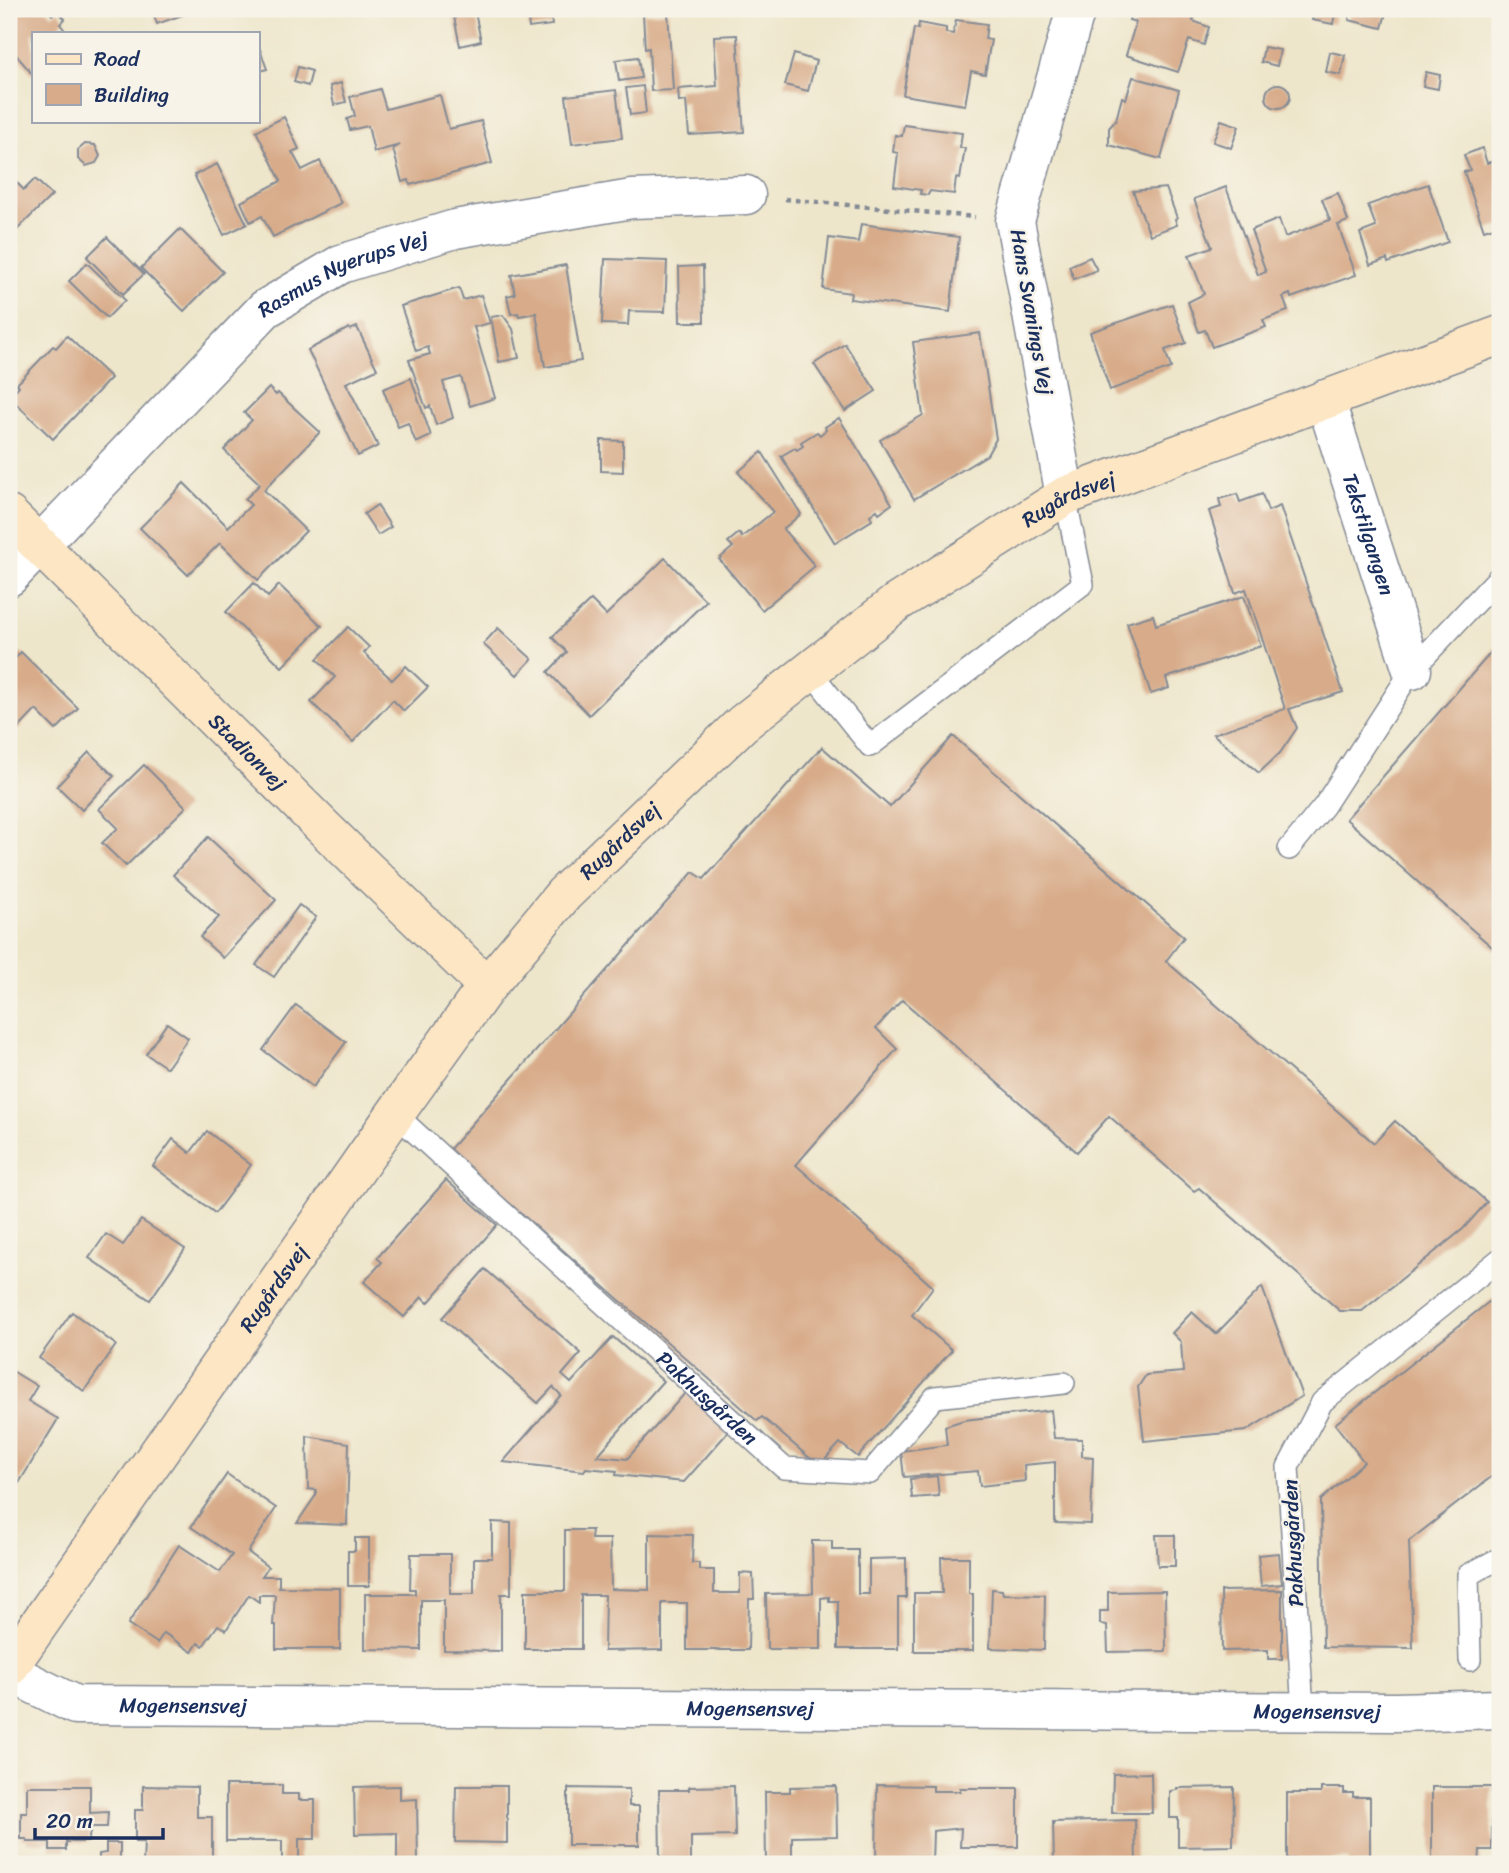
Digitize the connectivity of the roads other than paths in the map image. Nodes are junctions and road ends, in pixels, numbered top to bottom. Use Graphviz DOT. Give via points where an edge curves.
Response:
graph roads {
  1 [pos="1076,9"];
  2 [pos="746,195"];
  3 [pos="1500,335"];
  4 [pos="1325,400"];
  5 [pos="1065,496"];
  6 [pos="9,515"];
  7 [pos="40,545"];
  8 [pos="1500,576"];
  9 [pos="9,577"];
  10 [pos="1412,670"];
  11 [pos="810,671"];
  12 [pos="1289,849"];
  13 [pos="488,986"];
  14 [pos="395,1114"];
  15 [pos="1500,1259"];
  16 [pos="1064,1383"];
  17 [pos="1500,1558"];
  18 [pos="1470,1660"];
  19 [pos="9,1670"];
  20 [pos="1500,1709"];
  21 [pos="1303,1711"];
  1 -- 5 [label="street, Hans Svanings Vej" via="1016,221"];
  2 -- 7 [label="street, Rasmus Nyerups Vej" via="632,199 455,229 341,264 265,309"];
  3 -- 4 [label="street, Rugårdsvej"];
  4 -- 5 [label="street, Rugårdsvej"];
  4 -- 10 [label="street, Tekstilgangen"];
  5 -- 11 [label="street, Rugårdsvej" via="896,603"];
  5 -- 11 [label="lane" via="1083,584 870,746"];
  6 -- 7 [label="street, Stadionvej"];
  7 -- 9 [label="street, Rasmus Nyerups Vej"];
  7 -- 13 [label="street, Stadionvej"];
  8 -- 10 [label="lane"];
  10 -- 12 [label="lane" via="1324,806"];
  11 -- 13 [label="street, Rugårdsvej" via="742,724 564,894"];
  13 -- 14 [label="street, Rugårdsvej"];
  14 -- 16 [label="lane, Pakhusgården" via="784,1468 870,1474 935,1397"];
  14 -- 19 [label="street, Rugårdsvej"];
  15 -- 21 [label="lane, Pakhusgården" via="1322,1402 1288,1467"];
  17 -- 18 [label="lane" via="1468,1575"];
  19 -- 21 [label="street, Mogensensvej" via="75,1705"];
  20 -- 21 [label="street, Mogensensvej"];
}
